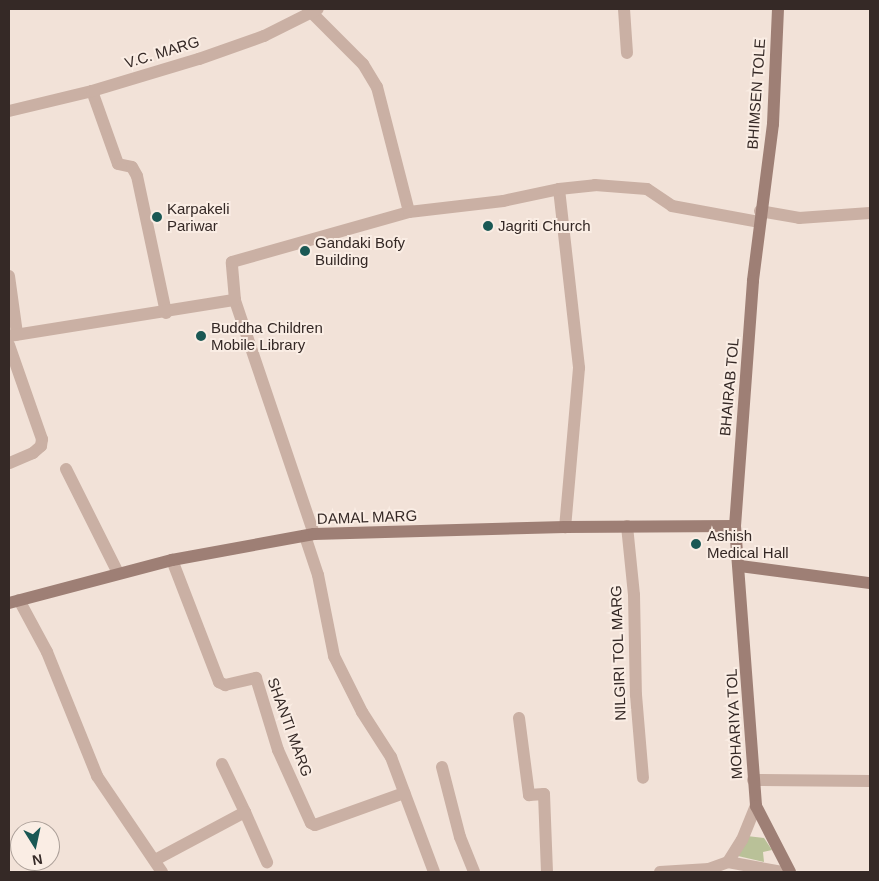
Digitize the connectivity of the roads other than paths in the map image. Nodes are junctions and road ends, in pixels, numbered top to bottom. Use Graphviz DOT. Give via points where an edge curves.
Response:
graph roads {
  1 [pos="624,9"];
  2 [pos="778,9"];
  3 [pos="312,10"];
  4 [pos="627,53"];
  5 [pos="92,91"];
  6 [pos="9,111"];
  7 [pos="559,188"];
  8 [pos="409,212"];
  9 [pos="870,213"];
  10 [pos="760,217"];
  11 [pos="9,276"];
  12 [pos="235,300"];
  13 [pos="166,313"];
  14 [pos="13,335"];
  15 [pos="9,345"];
  16 [pos="9,462"];
  17 [pos="66,469"];
  18 [pos="627,526"];
  19 [pos="735,526"];
  20 [pos="565,527"];
  21 [pos="310,535"];
  22 [pos="172,560"];
  23 [pos="740,566"];
  24 [pos="118,573"];
  25 [pos="870,583"];
  26 [pos="14,602"];
  27 [pos="519,718"];
  28 [pos="222,764"];
  29 [pos="442,767"];
  30 [pos="643,778"];
  31 [pos="753,780"];
  32 [pos="870,781"];
  33 [pos="404,792"];
  34 [pos="756,806"];
  35 [pos="244,812"];
  36 [pos="155,860"];
  37 [pos="267,862"];
  38 [pos="728,862"];
  39 [pos="709,871"];
  40 [pos="162,872"];
  41 [pos="434,872"];
  42 [pos="474,872"];
  43 [pos="548,872"];
  44 [pos="660,872"];
  45 [pos="782,872"];
  46 [pos="790,872"];
  1 -- 4 [label="street"];
  2 -- 10 [label="main road, BHIMSEN TOLE" via="773,124"];
  3 -- 5 [label="street, V.C. MARG" via="254,39"];
  3 -- 8 [label="street" via="363,64 377,87"];
  5 -- 6 [label="street, V.C. MARG"];
  5 -- 13 [label="street" via="118,164 132,167 137,176"];
  7 -- 8 [label="street" via="503,201"];
  7 -- 10 [label="street" via="596,185 647,188 672,206"];
  7 -- 20 [label="street" via="579,368"];
  8 -- 12 [label="street" via="232,262"];
  9 -- 10 [label="street"];
  10 -- 19 [label="main road, BHAIRAB TOL"];
  11 -- 14 [label="street"];
  12 -- 13 [label="street"];
  12 -- 21 [label="street"];
  13 -- 14 [label="street"];
  15 -- 16 [label="street" via="42,439 41,446 33,453"];
  17 -- 24 [label="street"];
  18 -- 19 [label="main road, DAMAL MARG"];
  18 -- 20 [label="main road, DAMAL MARG"];
  18 -- 30 [label="street, NILGIRI TOL MARG" via="634,595 636,695"];
  19 -- 23 [label="main road, BHAIRAB TOL"];
  20 -- 21 [label="main road, DAMAL MARG"];
  21 -- 22 [label="main road, DAMAL MARG"];
  21 -- 33 [label="street" via="334,656 362,712 391,757"];
  22 -- 24 [label="main road, DAMAL MARG"];
  22 -- 33 [label="street, SHANTI MARG" via="219,682 225,685 256,678 278,750 311,823 316,825"];
  23 -- 25 [label="main road"];
  23 -- 31 [label="main road, MOHARIYA TOL"];
  24 -- 26 [label="main road, DAMAL MARG"];
  26 -- 36 [label="street" via="46,652 97,776"];
  27 -- 43 [label="street" via="529,796 544,794"];
  28 -- 35 [label="street"];
  29 -- 42 [label="street" via="460,837"];
  31 -- 32 [label="street"];
  31 -- 34 [label="main road, MOHARIYA TOL"];
  33 -- 41 [label="street"];
  34 -- 38 [label="street" via="742,840"];
  34 -- 46 [label="main road, MOHARIYA TOL"];
  35 -- 36 [label="street"];
  35 -- 37 [label="street"];
  36 -- 40 [label="street"];
  38 -- 39 [label="street"];
  38 -- 45 [label="street"];
  39 -- 44 [label="street"];
}
